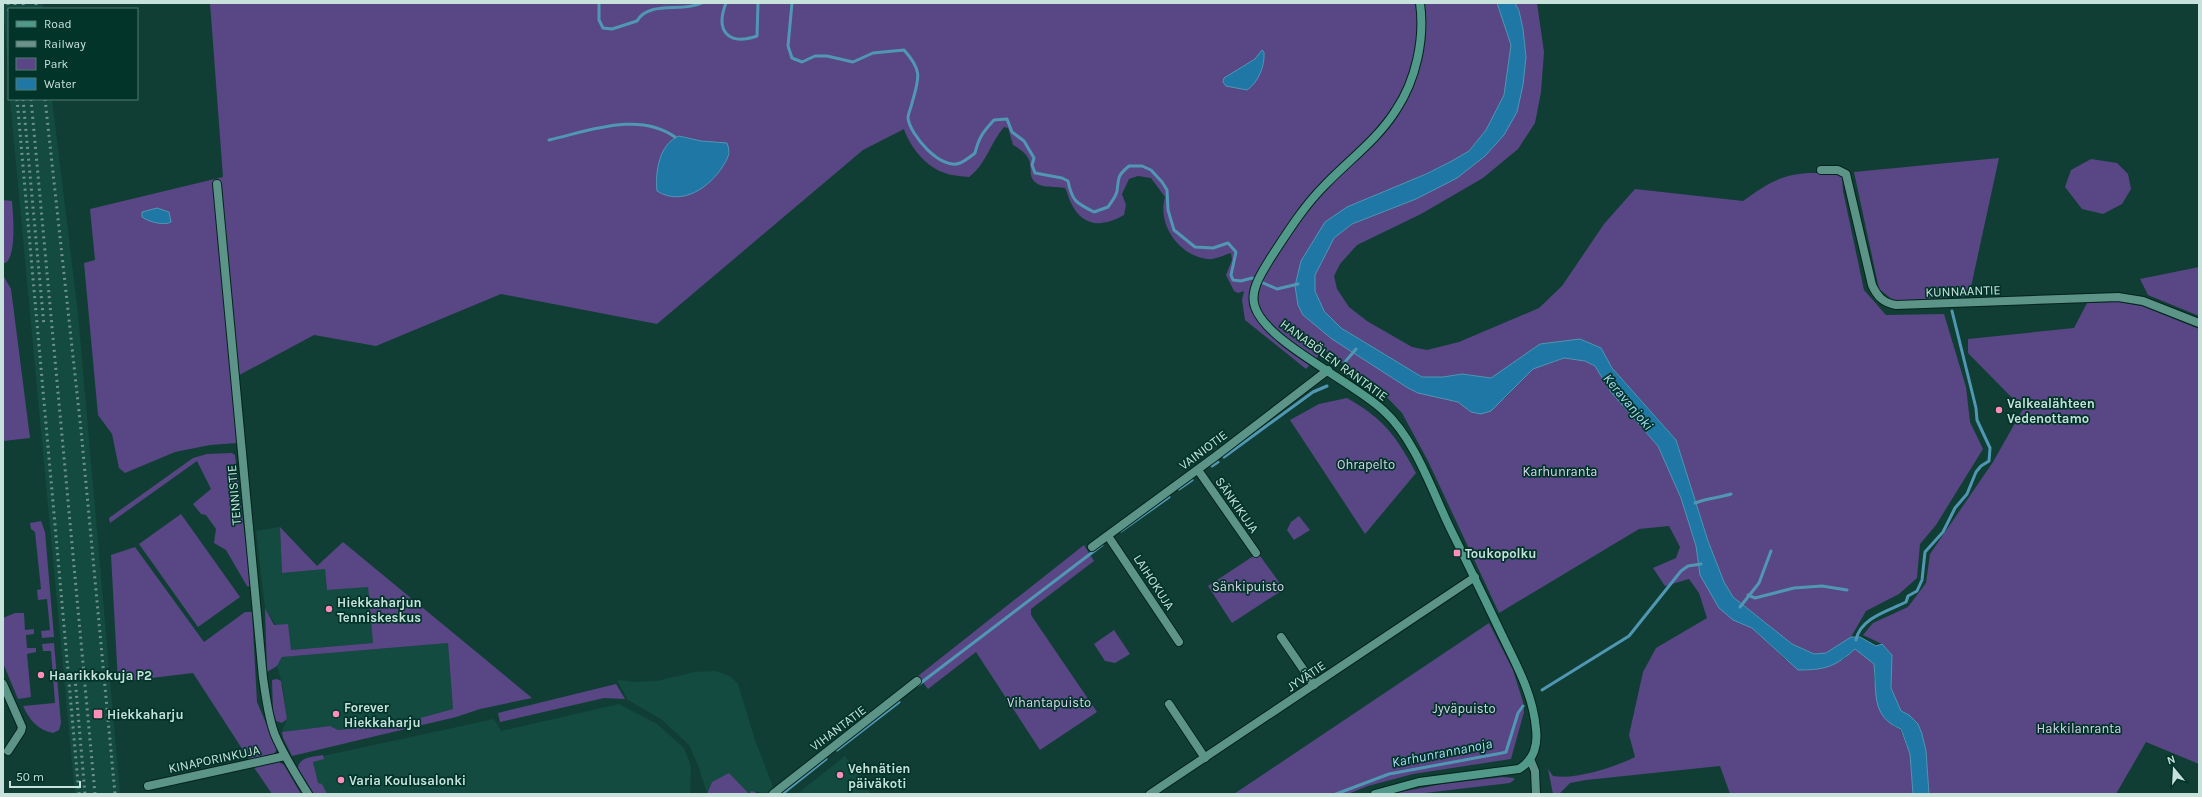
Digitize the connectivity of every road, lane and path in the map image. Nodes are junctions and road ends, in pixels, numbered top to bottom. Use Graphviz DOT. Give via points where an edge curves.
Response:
graph roads {
  1 [pos="1420,3"];
  2 [pos="1821,170"];
  3 [pos="218,184"];
  4 [pos="2199,323"];
  5 [pos="1328,370"];
  6 [pos="1198,470"];
  7 [pos="1108,536"];
  8 [pos="1092,547"];
  9 [pos="1256,553"];
  10 [pos="1475,577"];
  11 [pos="1281,637"];
  12 [pos="1179,642"];
  13 [pos="917,681"];
  14 [pos="3,684"];
  15 [pos="1314,685"];
  16 [pos="1169,704"];
  17 [pos="8,751"];
  18 [pos="285,756"];
  19 [pos="1205,758"];
  20 [pos="1530,759"];
  21 [pos="148,786"];
  22 [pos="308,794"];
  23 [pos="773,794"];
  24 [pos="1150,794"];
  25 [pos="1375,794"];
  26 [pos="1536,794"];
  1 -- 5 [label="street, HANABÖLEN RANTATIE" via="1419,52 1398,109 1385,126 1306,206 1263,270 1255,288 1255,308 1266,325"];
  2 -- 4 [label="street, KUNNAANTIE" via="1838,170 1846,174 1872,285 1876,293 1888,304 1896,306 2118,297 2143,301"];
  3 -- 18 [label="street, TENNISTIE" via="263,678 274,734"];
  5 -- 6 [label="street, VAINIOTIE"];
  5 -- 10 [label="street, HANABÖLEN RANTATIE" via="1360,391 1398,425"];
  6 -- 7 [label="street, VAINIOTIE"];
  6 -- 9 [label="street, SÄNKIKUJA"];
  7 -- 8 [label="street, VAINIOTIE"];
  7 -- 12 [label="street, LAIHOKUJA"];
  10 -- 15 [label="street, JYVÄTIE"];
  10 -- 20 [label="street, HANABÖLEN RANTATIE" via="1527,686 1536,729 1536,750"];
  11 -- 15 [label="street"];
  13 -- 23 [label="street, VIHANTATIE"];
  14 -- 17 [label="street" via="22,727"];
  15 -- 19 [label="street, JYVÄTIE"];
  16 -- 19 [label="street"];
  18 -- 21 [label="street, KINAPORINKUJA"];
  18 -- 22 [label="street, TENNISTIE"];
  19 -- 24 [label="street, JYVÄTIE"];
  20 -- 25 [label="street" via="1519,769 1419,782"];
  20 -- 26 [label="street" via="1536,771"];
}
